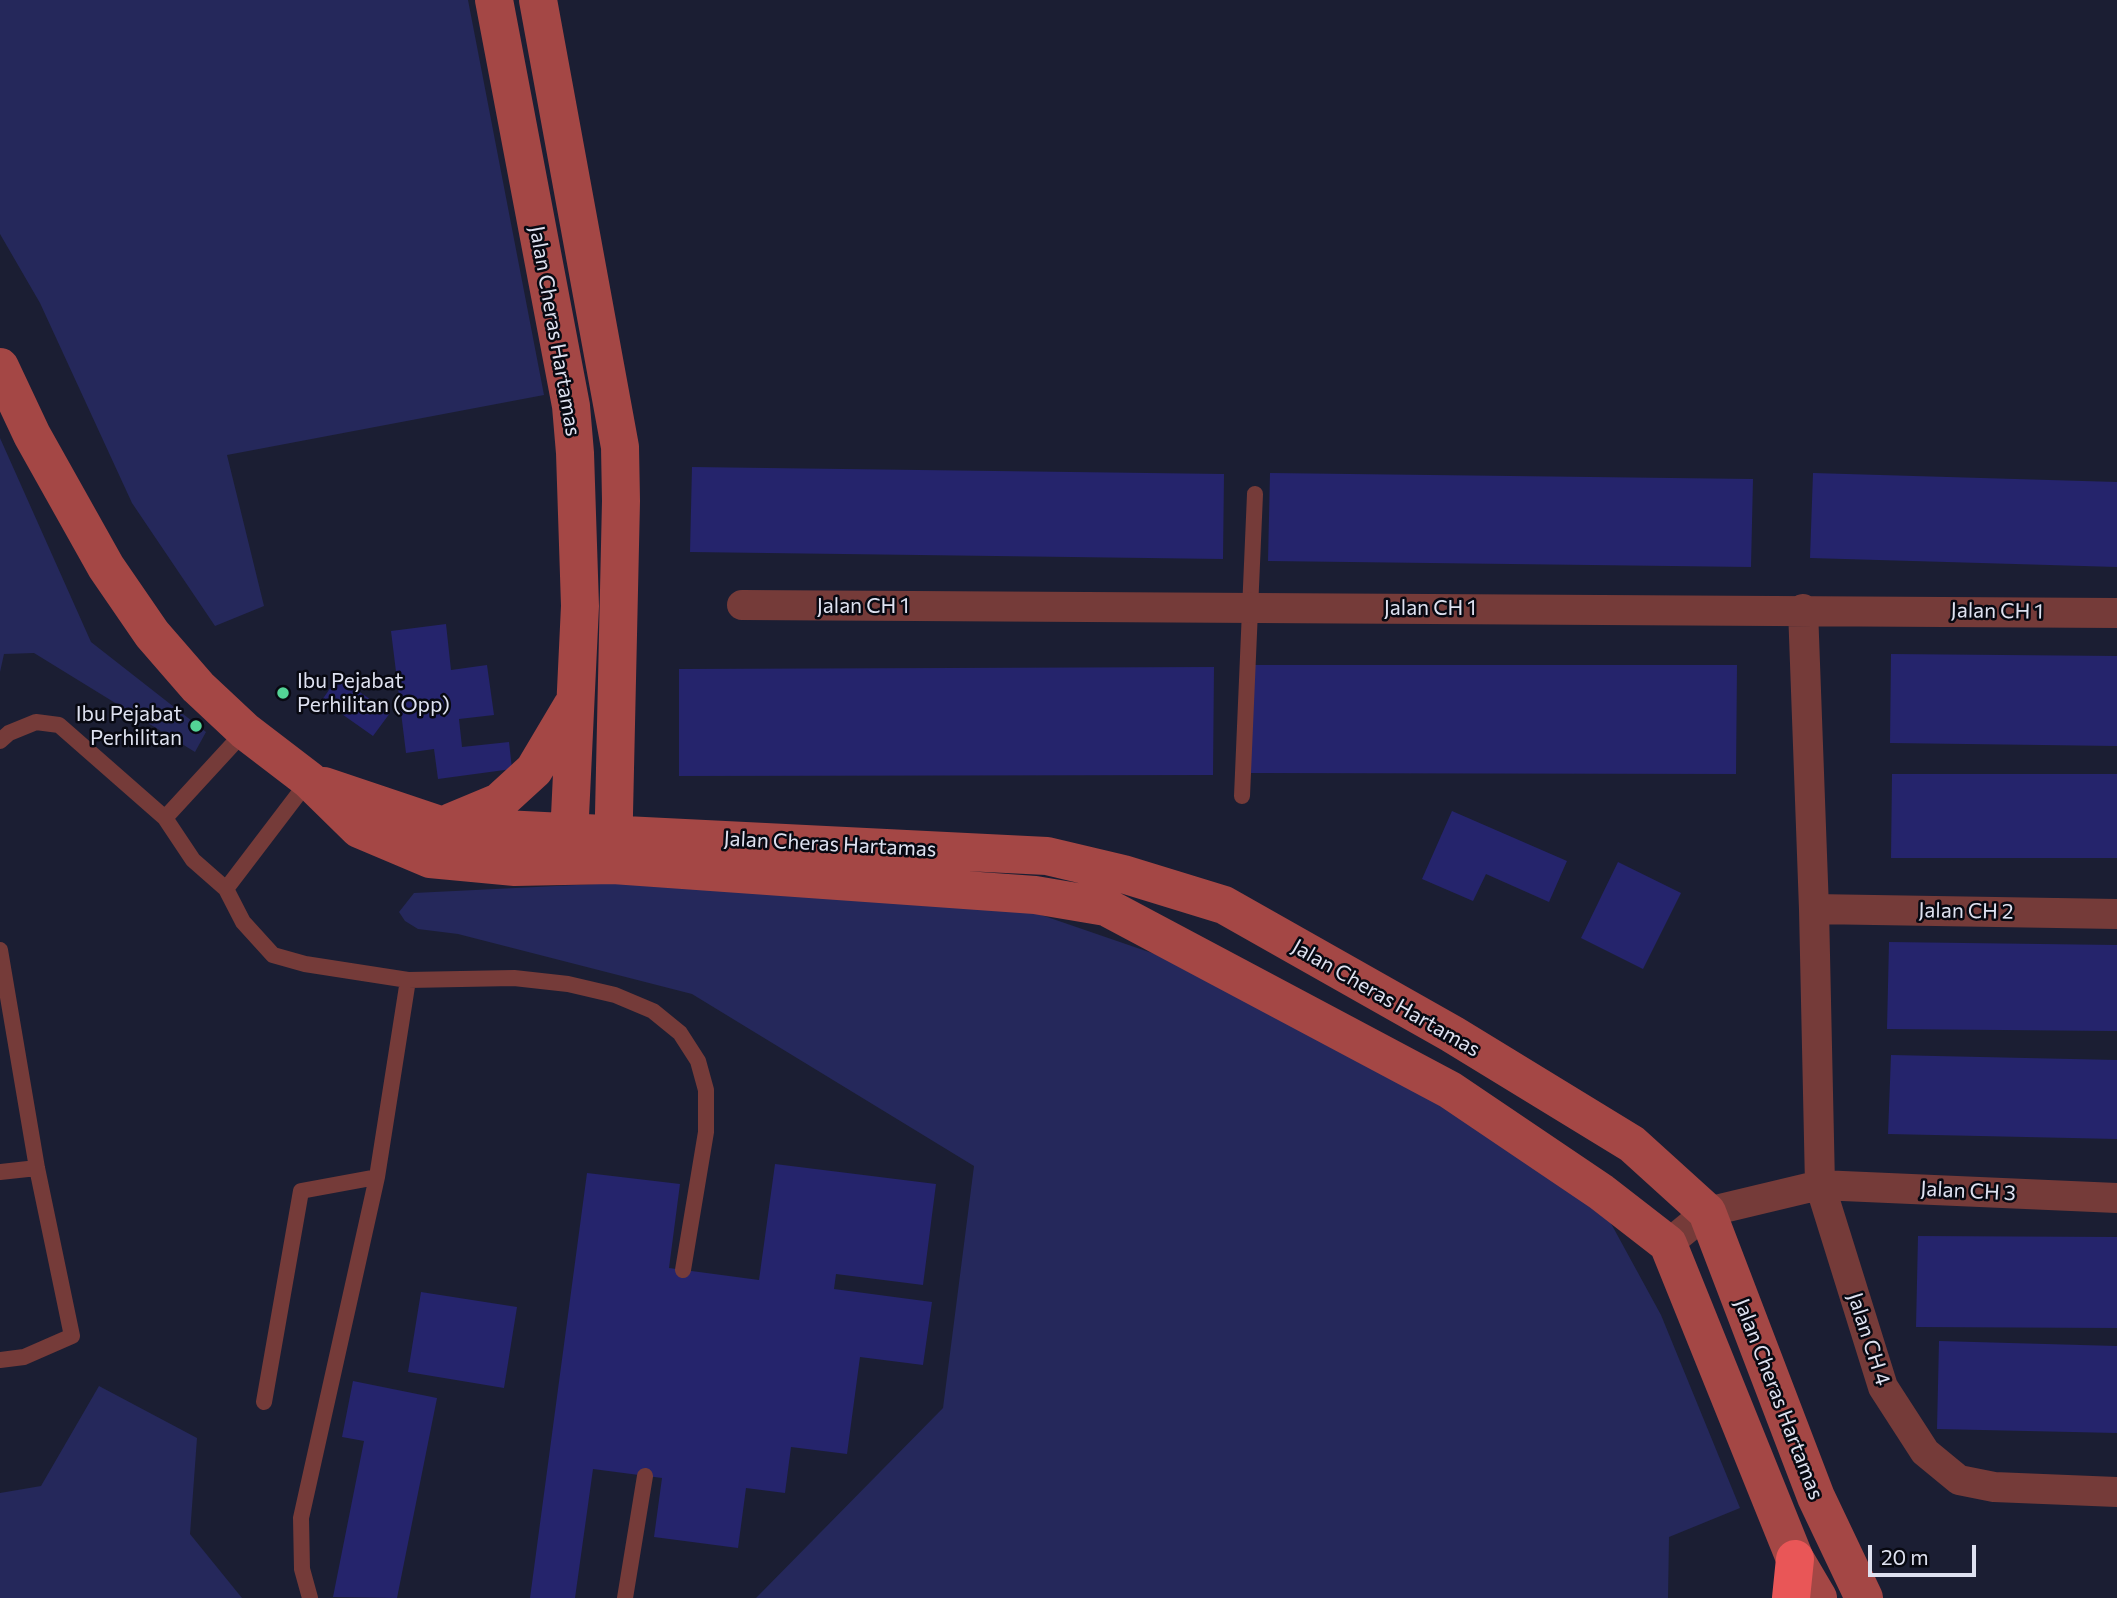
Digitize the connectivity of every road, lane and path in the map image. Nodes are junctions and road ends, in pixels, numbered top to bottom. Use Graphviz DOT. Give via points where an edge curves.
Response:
graph roads {
  1 [pos="494,0"];
  2 [pos="538,0"];
  3 [pos="0,367"];
  4 [pos="1255,494"];
  5 [pos="580,606"];
  6 [pos="619,606"];
  7 [pos="742,606"];
  8 [pos="1249,607"];
  9 [pos="1803,609"];
  10 [pos="2117,612"];
  11 [pos="575,701"];
  12 [pos="245,731"];
  13 [pos="0,741"];
  14 [pos="309,780"];
  15 [pos="1242,796"];
  16 [pos="165,818"];
  17 [pos="443,825"];
  18 [pos="614,849"];
  19 [pos="569,850"];
  20 [pos="226,889"];
  21 [pos="1814,909"];
  22 [pos="2117,914"];
  23 [pos="0,950"];
  24 [pos="408,980"];
  25 [pos="37,1168"];
  26 [pos="0,1172"];
  27 [pos="377,1177"];
  28 [pos="1820,1185"];
  29 [pos="2117,1198"];
  30 [pos="1707,1212"];
  31 [pos="1668,1244"];
  32 [pos="683,1270"];
  33 [pos="0,1360"];
  34 [pos="264,1402"];
  35 [pos="645,1476"];
  36 [pos="2117,1492"];
  37 [pos="1796,1559"];
  38 [pos="310,1598"];
  39 [pos="625,1598"];
  40 [pos="1791,1598"];
  41 [pos="1818,1598"];
  42 [pos="1864,1598"];
  1 -- 5 [label="street, Jalan Cheras Hartamas" via="571,406"];
  2 -- 6 [label="street, Jalan Cheras Hartamas" via="620,447"];
  3 -- 12 [label="street" via="32,435 106,567 152,634"];
  4 -- 8 [label="lane"];
  5 -- 6 [label="street"];
  5 -- 11 [label="street, Jalan Cheras Hartamas"];
  6 -- 18 [label="street, Jalan Cheras Hartamas"];
  7 -- 8 [label="street, Jalan CH 1"];
  8 -- 9 [label="street, Jalan CH 1"];
  8 -- 15 [label="lane"];
  9 -- 10 [label="street, Jalan CH 1"];
  9 -- 21 [label="street, Jalan CH 4"];
  11 -- 17 [label="street" via="534,770 499,802"];
  11 -- 19 [label="street, Jalan Cheras Hartamas"];
  12 -- 14 [label="street"];
  12 -- 16 [label="lane"];
  13 -- 16 [label="lane" via="36,722 59,725"];
  14 -- 17 [label="street"];
  14 -- 19 [label="street" via="359,829 430,859 515,867"];
  14 -- 20 [label="lane"];
  16 -- 20 [label="lane" via="193,860"];
  17 -- 19 [label="street"];
  18 -- 19 [label="street, Jalan Cheras Hartamas"];
  18 -- 30 [label="street, Jalan Cheras Hartamas" via="1047,856 1224,905 1452,1034 1632,1144"];
  18 -- 31 [label="street, Jalan Cheras Hartamas" via="1035,895 1106,907 1450,1090 1601,1192"];
  20 -- 24 [label="lane" via="243,922 273,956"];
  21 -- 22 [label="street, Jalan CH 2"];
  21 -- 28 [label="street, Jalan CH 4"];
  23 -- 25 [label="lane"];
  24 -- 27 [label="lane"];
  24 -- 32 [label="lane" via="514,978 568,984 653,1011 680,1033 698,1061 706,1090 706,1132"];
  25 -- 26 [label="lane"];
  25 -- 33 [label="lane" via="72,1336 24,1357"];
  27 -- 34 [label="lane" via="301,1191"];
  27 -- 38 [label="lane" via="301,1518 302,1569"];
  28 -- 29 [label="street, Jalan CH 3"];
  28 -- 30 [label="street, Jalan CH 3"];
  28 -- 36 [label="street, Jalan CH 4" via="1882,1387 1925,1452 1959,1479 1994,1487"];
  30 -- 31 [label="street"];
  30 -- 42 [label="street, Jalan Cheras Hartamas" via="1816,1497"];
  31 -- 37 [label="street, Jalan Cheras Hartamas"];
  35 -- 39 [label="lane"];
  37 -- 40 [label="highway"];
  37 -- 41 [label="street, Jalan Cheras Hartamas"];
}
